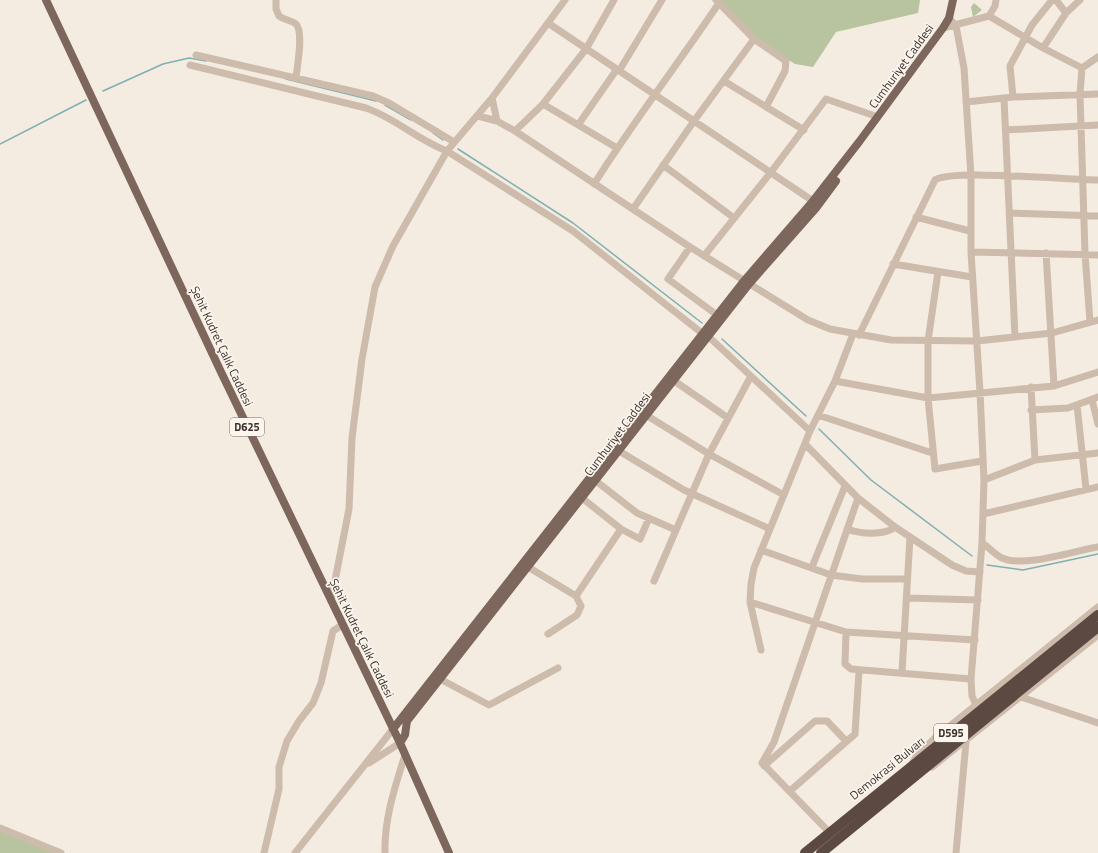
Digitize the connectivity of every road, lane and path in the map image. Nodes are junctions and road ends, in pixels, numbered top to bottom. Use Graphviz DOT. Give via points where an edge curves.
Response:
graph roads {
  1 [pos="46,0"];
  2 [pos="276,0"];
  3 [pos="565,0"];
  4 [pos="614,0"];
  5 [pos="953,0"];
  6 [pos="996,0"];
  7 [pos="1052,0"];
  8 [pos="1056,0"];
  9 [pos="1080,0"];
  10 [pos="661,1"];
  11 [pos="718,2"];
  12 [pos="1066,13"];
  13 [pos="989,16"];
  14 [pos="949,18"];
  15 [pos="548,23"];
  16 [pos="956,26"];
  17 [pos="944,28"];
  18 [pos="1025,38"];
  19 [pos="754,39"];
  20 [pos="1043,48"];
  21 [pos="586,49"];
  22 [pos="196,55"];
  23 [pos="1098,57"];
  24 [pos="190,65"];
  25 [pos="1082,68"];
  26 [pos="618,70"];
  27 [pos="296,78"];
  28 [pos="724,81"];
  29 [pos="654,94"];
  30 [pos="1080,94"];
  31 [pos="1098,94"];
  32 [pos="1013,97"];
  33 [pos="492,98"];
  34 [pos="1004,98"];
  35 [pos="966,102"];
  36 [pos="543,104"];
  37 [pos="766,107"];
  38 [pos="478,116"];
  39 [pos="878,117"];
  40 [pos="694,120"];
  41 [pos="497,121"];
  42 [pos="578,125"];
  43 [pos="1082,125"];
  44 [pos="1098,125"];
  45 [pos="804,130"];
  46 [pos="1006,130"];
  47 [pos="515,131"];
  48 [pos="454,142"];
  49 [pos="859,142"];
  50 [pos="617,148"];
  51 [pos="447,151"];
  52 [pos="663,165"];
  53 [pos="771,172"];
  54 [pos="971,176"];
  55 [pos="1008,176"];
  56 [pos="1084,180"];
  57 [pos="1098,180"];
  58 [pos="594,184"];
  59 [pos="813,201"];
  60 [pos="633,210"];
  61 [pos="1009,213"];
  62 [pos="1084,216"];
  63 [pos="1098,216"];
  64 [pos="916,217"];
  65 [pos="734,218"];
  66 [pos="970,231"];
  67 [pos="690,247"];
  68 [pos="971,252"];
  69 [pos="1010,253"];
  70 [pos="1046,254"];
  71 [pos="1085,254"];
  72 [pos="1098,254"];
  73 [pos="704,256"];
  74 [pos="892,264"];
  75 [pos="938,272"];
  76 [pos="972,276"];
  77 [pos="747,282"];
  78 [pos="717,315"];
  79 [pos="1098,320"];
  80 [pos="1090,322"];
  81 [pos="1052,333"];
  82 [pos="706,335"];
  83 [pos="856,335"];
  84 [pos="1015,337"];
  85 [pos="928,341"];
  86 [pos="977,341"];
  87 [pos="1098,372"];
  88 [pos="751,376"];
  89 [pos="673,380"];
  90 [pos="834,382"];
  91 [pos="1054,386"];
  92 [pos="1031,387"];
  93 [pos="980,392"];
  94 [pos="928,398"];
  95 [pos="1095,399"];
  96 [pos="1077,405"];
  97 [pos="1031,410"];
  98 [pos="818,415"];
  99 [pos="646,416"];
  100 [pos="728,418"];
  101 [pos="1098,424"];
  102 [pos="810,430"];
  103 [pos="805,444"];
  104 [pos="616,449"];
  105 [pos="932,453"];
  106 [pos="1098,453"];
  107 [pos="709,454"];
  108 [pos="1083,455"];
  109 [pos="1035,460"];
  110 [pos="982,461"];
  111 [pos="984,480"];
  112 [pos="596,481"];
  113 [pos="845,486"];
  114 [pos="1098,487"];
  115 [pos="1086,489"];
  116 [pos="692,494"];
  117 [pos="784,495"];
  118 [pos="582,498"];
  119 [pos="858,498"];
  120 [pos="983,514"];
  121 [pos="649,518"];
  122 [pos="895,527"];
  123 [pos="621,529"];
  124 [pos="770,529"];
  125 [pos="847,529"];
  126 [pos="676,530"];
  127 [pos="910,537"];
  128 [pos="982,543"];
  129 [pos="1098,546"];
  130 [pos="761,550"];
  131 [pos="528,567"];
  132 [pos="812,567"];
  133 [pos="980,572"];
  134 [pos="831,575"];
  135 [pos="906,579"];
  136 [pos="654,582"];
  137 [pos="576,596"];
  138 [pos="907,598"];
  139 [pos="978,600"];
  140 [pos="331,601"];
  141 [pos="750,602"];
  142 [pos="1098,607"];
  143 [pos="1098,615"];
  144 [pos="814,623"];
  145 [pos="342,625"];
  146 [pos="1098,627"];
  147 [pos="846,632"];
  148 [pos="548,634"];
  149 [pos="1098,635"];
  150 [pos="905,636"];
  151 [pos="975,640"];
  152 [pos="761,650"];
  153 [pos="558,668"];
  154 [pos="859,670"];
  155 [pos="902,672"];
  156 [pos="440,679"];
  157 [pos="971,679"];
  158 [pos="1021,697"];
  159 [pos="976,705"];
  160 [pos="1098,723"];
  161 [pos="393,729"];
  162 [pos="846,741"];
  163 [pos="966,742"];
  164 [pos="400,743"];
  165 [pos="405,755"];
  166 [pos="912,765"];
  167 [pos="364,766"];
  168 [pos="764,766"];
  169 [pos="921,771"];
  170 [pos="790,791"];
  171 [pos="0,828"];
  172 [pos="829,832"];
  173 [pos="61,853"];
  174 [pos="264,853"];
  175 [pos="295,853"];
  176 [pos="385,853"];
  177 [pos="449,853"];
  178 [pos="805,853"];
  179 [pos="821,853"];
  180 [pos="956,853"];
  1 -- 140 [label="main road, Şehit Kudret Çalık Caddesi / D625"];
  2 -- 27 [label="street" via="279,16 294,23 299,30"];
  3 -- 15 [label="street"];
  4 -- 21 [label="street"];
  5 -- 14 [label="main road, Cumhuriyet Caddesi"];
  6 -- 13 [label="street"];
  7 -- 18 [label="street"];
  8 -- 12 [label="street"];
  9 -- 12 [label="street"];
  10 -- 26 [label="street"];
  11 -- 19 [label="street"];
  11 -- 29 [label="street" via="683,57"];
  12 -- 20 [label="street"];
  13 -- 16 [label="street"];
  13 -- 18 [label="street"];
  14 -- 16 [label="street"];
  14 -- 17 [label="main road, Cumhuriyet Caddesi"];
  15 -- 21 [label="street"];
  15 -- 33 [label="street"];
  16 -- 17 [label="street"];
  16 -- 35 [label="street" via="964,68"];
  17 -- 39 [label="main road, Cumhuriyet Caddesi"];
  18 -- 20 [label="street"];
  18 -- 32 [label="street" via="1010,66"];
  19 -- 28 [label="street"];
  19 -- 37 [label="street" via="785,59 786,64 785,71"];
  20 -- 25 [label="street"];
  21 -- 26 [label="street"];
  21 -- 36 [label="street"];
  22 -- 27 [label="street"];
  23 -- 25 [label="street"];
  24 -- 51 [label="street" via="366,108 388,117"];
  25 -- 30 [label="street"];
  26 -- 29 [label="street"];
  26 -- 42 [label="street"];
  27 -- 48 [label="street" via="379,98"];
  28 -- 37 [label="street"];
  28 -- 40 [label="street"];
  29 -- 40 [label="street"];
  29 -- 50 [label="street"];
  30 -- 31 [label="street"];
  30 -- 32 [label="street"];
  30 -- 43 [label="street"];
  32 -- 34 [label="street"];
  33 -- 38 [label="street"];
  33 -- 41 [label="street"];
  34 -- 35 [label="street"];
  34 -- 46 [label="street"];
  35 -- 54 [label="street"];
  36 -- 42 [label="street"];
  36 -- 47 [label="street"];
  37 -- 45 [label="street"];
  38 -- 41 [label="street"];
  38 -- 48 [label="street"];
  39 -- 45 [label="street" via="826,99"];
  39 -- 49 [label="main road, Cumhuriyet Caddesi"];
  40 -- 52 [label="street"];
  40 -- 53 [label="street"];
  41 -- 47 [label="street"];
  42 -- 50 [label="street"];
  43 -- 44 [label="street"];
  43 -- 46 [label="street"];
  43 -- 56 [label="street"];
  45 -- 53 [label="street"];
  46 -- 55 [label="street"];
  47 -- 58 [label="street"];
  48 -- 51 [label="street"];
  49 -- 59 [label="main road, Cumhuriyet Caddesi"];
  49 -- 77 [label="main road, Cumhuriyet Caddesi" via="845,169 819,203"];
  50 -- 58 [label="street"];
  51 -- 82 [label="street" via="573,231"];
  51 -- 140 [label="street" via="393,246 375,287 362,359 352,438 349,509"];
  52 -- 60 [label="street"];
  52 -- 65 [label="street"];
  53 -- 59 [label="street"];
  53 -- 65 [label="street"];
  54 -- 55 [label="street"];
  54 -- 64 [label="street" via="940,177 935,180"];
  54 -- 66 [label="street"];
  55 -- 56 [label="street"];
  55 -- 61 [label="street"];
  56 -- 57 [label="street"];
  56 -- 62 [label="street"];
  58 -- 60 [label="street"];
  59 -- 77 [label="main road, Cumhuriyet Caddesi"];
  60 -- 67 [label="street"];
  61 -- 62 [label="street"];
  61 -- 69 [label="street"];
  62 -- 63 [label="street"];
  62 -- 71 [label="street"];
  64 -- 66 [label="street"];
  64 -- 74 [label="street"];
  65 -- 73 [label="street"];
  66 -- 68 [label="street"];
  67 -- 73 [label="street"];
  67 -- 78 [label="street" via="668,279"];
  68 -- 69 [label="street"];
  68 -- 76 [label="street"];
  69 -- 70 [label="street"];
  69 -- 84 [label="street"];
  70 -- 71 [label="street"];
  70 -- 81 [label="street"];
  71 -- 72 [label="street"];
  71 -- 80 [label="street"];
  73 -- 77 [label="street"];
  74 -- 75 [label="street"];
  74 -- 83 [label="street"];
  75 -- 76 [label="street"];
  75 -- 85 [label="street"];
  76 -- 86 [label="street"];
  77 -- 78 [label="main road, Cumhuriyet Caddesi"];
  77 -- 82 [label="main road, Cumhuriyet Caddesi"];
  77 -- 83 [label="street" via="808,320 830,329"];
  78 -- 82 [label="main road, Cumhuriyet Caddesi"];
  79 -- 80 [label="street"];
  80 -- 81 [label="street"];
  81 -- 84 [label="street"];
  81 -- 91 [label="street"];
  82 -- 88 [label="street"];
  82 -- 89 [label="main road, Cumhuriyet Caddesi"];
  82 -- 104 [label="main road, Cumhuriyet Caddesi"];
  83 -- 85 [label="street" via="891,340"];
  83 -- 90 [label="street"];
  84 -- 86 [label="street"];
  85 -- 86 [label="street"];
  85 -- 94 [label="street"];
  86 -- 93 [label="street"];
  87 -- 91 [label="street"];
  88 -- 100 [label="street"];
  88 -- 102 [label="street"];
  89 -- 99 [label="main road, Cumhuriyet Caddesi"];
  89 -- 100 [label="street"];
  90 -- 94 [label="street"];
  90 -- 98 [label="street"];
  91 -- 92 [label="street"];
  92 -- 93 [label="street"];
  92 -- 97 [label="street"];
  93 -- 94 [label="street"];
  93 -- 110 [label="street"];
  94 -- 105 [label="street"];
  95 -- 96 [label="street"];
  95 -- 101 [label="street"];
  96 -- 97 [label="street" via="1060,409"];
  96 -- 108 [label="street"];
  97 -- 109 [label="street"];
  98 -- 102 [label="street"];
  98 -- 105 [label="street"];
  99 -- 104 [label="main road, Cumhuriyet Caddesi"];
  99 -- 107 [label="street"];
  100 -- 107 [label="street"];
  102 -- 103 [label="street"];
  103 -- 113 [label="street"];
  103 -- 117 [label="street"];
  104 -- 112 [label="main road, Cumhuriyet Caddesi"];
  104 -- 116 [label="street"];
  104 -- 161 [label="main road, Cumhuriyet Caddesi"];
  105 -- 110 [label="street" via="935,469"];
  106 -- 108 [label="street"];
  107 -- 116 [label="street"];
  107 -- 117 [label="street"];
  108 -- 109 [label="street"];
  108 -- 115 [label="street"];
  109 -- 111 [label="street"];
  110 -- 111 [label="street"];
  111 -- 120 [label="street"];
  112 -- 118 [label="main road, Cumhuriyet Caddesi"];
  112 -- 121 [label="street" via="637,513"];
  113 -- 119 [label="street"];
  113 -- 132 [label="street"];
  114 -- 115 [label="street"];
  115 -- 120 [label="street"];
  116 -- 124 [label="street"];
  116 -- 126 [label="street"];
  117 -- 124 [label="street"];
  118 -- 123 [label="street"];
  118 -- 131 [label="main road, Cumhuriyet Caddesi"];
  119 -- 122 [label="street"];
  119 -- 125 [label="street"];
  120 -- 128 [label="street"];
  121 -- 123 [label="street" via="640,539"];
  121 -- 126 [label="street"];
  122 -- 125 [label="street" via="886,532"];
  122 -- 127 [label="street"];
  123 -- 137 [label="street"];
  124 -- 130 [label="street"];
  125 -- 134 [label="street"];
  126 -- 136 [label="street"];
  127 -- 133 [label="street" via="959,568"];
  127 -- 135 [label="street"];
  128 -- 129 [label="street" via="1002,558 1018,562"];
  128 -- 133 [label="street"];
  130 -- 132 [label="street"];
  130 -- 141 [label="street" via="752,576"];
  131 -- 137 [label="street"];
  131 -- 156 [label="main road, Cumhuriyet Caddesi"];
  132 -- 134 [label="street"];
  133 -- 139 [label="street"];
  134 -- 135 [label="street" via="862,579"];
  134 -- 144 [label="street"];
  135 -- 138 [label="street"];
  137 -- 148 [label="street" via="581,606 577,615"];
  138 -- 139 [label="street"];
  138 -- 150 [label="street"];
  139 -- 151 [label="street"];
  140 -- 145 [label="main road, Şehit Kudret Çalık Caddesi / D625"];
  141 -- 144 [label="street"];
  141 -- 152 [label="street"];
  142 -- 159 [label="street"];
  143 -- 166 [label="highway, Demokrasi Bulvarı / D595"];
  144 -- 147 [label="street"];
  144 -- 168 [label="street" via="774,742 762,763"];
  145 -- 161 [label="main road, Şehit Kudret Çalık Caddesi / D625"];
  145 -- 174 [label="street" via="333,631 321,683 313,703 287,741 279,767 279,789"];
  146 -- 169 [label="highway, Demokrasi Bulvarı / D595"];
  147 -- 150 [label="street"];
  147 -- 154 [label="street" via="845,664 848,668"];
  149 -- 158 [label="street"];
  150 -- 151 [label="street"];
  150 -- 155 [label="street"];
  151 -- 157 [label="street"];
  153 -- 156 [label="street" via="489,705"];
  154 -- 155 [label="street"];
  154 -- 162 [label="street" via="855,734"];
  155 -- 157 [label="street"];
  156 -- 164 [label="main road, Cumhuriyet Caddesi" via="407,721 406,735"];
  157 -- 159 [label="street" via="972,696"];
  158 -- 160 [label="street"];
  158 -- 163 [label="street"];
  159 -- 166 [label="street" via="925,747"];
  161 -- 164 [label="main road, Şehit Kudret Çalık Caddesi / D625"];
  161 -- 167 [label="street"];
  162 -- 168 [label="street" via="827,721 814,721"];
  162 -- 170 [label="street"];
  163 -- 169 [label="street" via="938,764"];
  163 -- 180 [label="street"];
  164 -- 165 [label="main road, Şehit Kudret Çalık Caddesi / D625"];
  164 -- 167 [label="street"];
  165 -- 176 [label="street" via="390,806 384,841"];
  165 -- 177 [label="main road, Şehit Kudret Çalık Caddesi / D625"];
  166 -- 172 [label="highway, Demokrasi Bulvarı / D595"];
  167 -- 175 [label="street"];
  168 -- 170 [label="street"];
  169 -- 179 [label="highway, Demokrasi Bulvarı / D595"];
  170 -- 172 [label="street"];
  171 -- 173 [label="street"];
  172 -- 178 [label="highway, Demokrasi Bulvarı / D595"];
}
